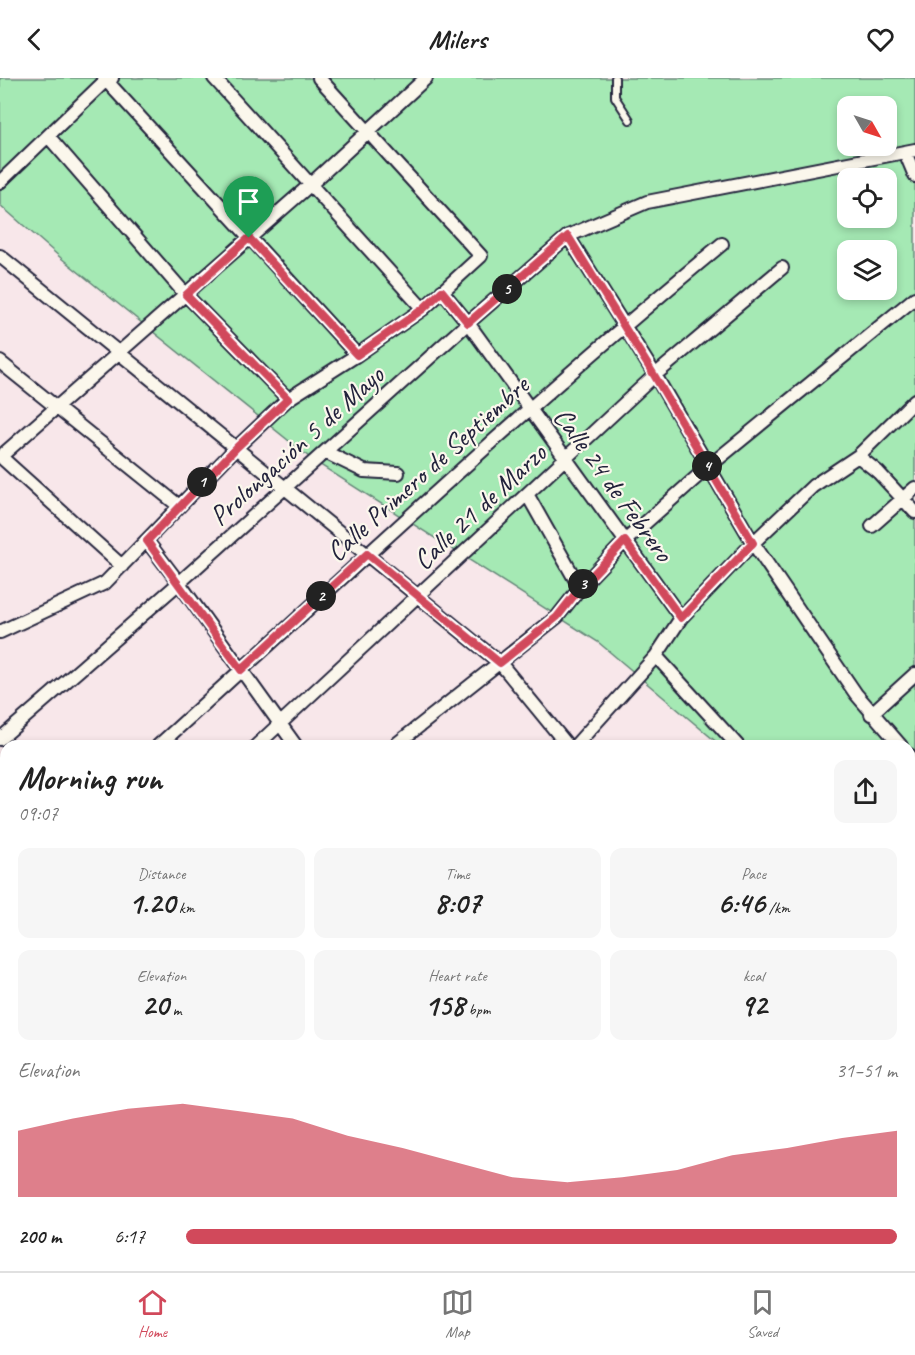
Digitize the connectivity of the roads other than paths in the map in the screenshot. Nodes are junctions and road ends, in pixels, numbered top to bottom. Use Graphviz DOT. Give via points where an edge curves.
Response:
graph roads {
  1 [pos="214,78"];
  2 [pos="319,78"];
  3 [pos="426,78"];
  4 [pos="615,78"];
  5 [pos="107,79"];
  6 [pos="630,120"];
  7 [pos="367,132"];
  8 [pos="48,136"];
  9 [pos="910,151"];
  10 [pos="915,176"];
  11 [pos="0,182"];
  12 [pos="311,184"];
  13 [pos="568,236"];
  14 [pos="249,238"];
  15 [pos="722,244"];
  16 [pos="0,256"];
  17 [pos="782,268"];
  18 [pos="442,291"];
  19 [pos="186,295"];
  20 [pos="915,298"];
  21 [pos="423,309"];
  22 [pos="468,323"];
  23 [pos="622,326"];
  24 [pos="119,353"];
  25 [pos="357,355"];
  26 [pos="0,362"];
  27 [pos="654,375"];
  28 [pos="288,399"];
  29 [pos="915,400"];
  30 [pos="529,407"];
  31 [pos="56,409"];
  32 [pos="237,447"];
  33 [pos="325,452"];
  34 [pos="858,456"];
  35 [pos="0,457"];
  36 [pos="565,458"];
  37 [pos="708,467"];
  38 [pos="398,473"];
  39 [pos="286,487"];
  40 [pos="915,489"];
  41 [pos="527,494"];
  42 [pos="904,499"];
  43 [pos="179,506"];
  44 [pos="915,512"];
  45 [pos="872,526"];
  46 [pos="147,541"];
  47 [pos="625,541"];
  48 [pos="753,543"];
  49 [pos="367,554"];
  50 [pos="122,566"];
  51 [pos="179,583"];
  52 [pos="580,588"];
  53 [pos="418,596"];
  54 [pos="681,618"];
  55 [pos="0,632"];
  56 [pos="656,656"];
  57 [pos="500,663"];
  58 [pos="241,670"];
  59 [pos="915,674"];
  60 [pos="871,714"];
  61 [pos="280,724"];
  62 [pos="1,737"];
  63 [pos="165,740"];
  64 [pos="263,740"];
  65 [pos="292,740"];
  66 [pos="402,740"];
  67 [pos="563,740"];
  68 [pos="580,740"];
  69 [pos="733,740"];
  70 [pos="895,740"];
  1 -- 12 [label="street"];
  2 -- 7 [label="street"];
  3 -- 7 [label="street"];
  4 -- 6 [label="lane" via="615,97"];
  5 -- 8 [label="street"];
  5 -- 14 [label="street"];
  7 -- 12 [label="street"];
  7 -- 18 [label="street" via="481,256"];
  8 -- 11 [label="street"];
  8 -- 19 [label="street"];
  9 -- 10 [label="street"];
  9 -- 13 [label="street, Prolongación 5 de Mayo" via="647,202"];
  12 -- 14 [label="street"];
  12 -- 21 [label="street"];
  13 -- 22 [label="street, Prolongación 5 de Mayo"];
  13 -- 23 [label="street"];
  14 -- 19 [label="street"];
  14 -- 25 [label="street"];
  15 -- 23 [label="street, Calle Primero de Septiembre"];
  16 -- 24 [label="street"];
  17 -- 27 [label="street, Calle 21 de Marzo"];
  18 -- 21 [label="street"];
  18 -- 22 [label="street, Calle 24 de Febrero"];
  19 -- 24 [label="street"];
  19 -- 28 [label="street"];
  20 -- 37 [label="street"];
  21 -- 25 [label="street"];
  22 -- 30 [label="street, Calle 24 de Febrero"];
  22 -- 33 [label="street, Prolongación 5 de Mayo"];
  23 -- 27 [label="street"];
  23 -- 30 [label="street, Calle Primero de Septiembre"];
  24 -- 31 [label="street"];
  24 -- 32 [label="street"];
  25 -- 28 [label="street"];
  26 -- 31 [label="street"];
  27 -- 36 [label="street, Calle 21 de Marzo"];
  27 -- 37 [label="street"];
  28 -- 32 [label="street"];
  29 -- 34 [label="street"];
  30 -- 36 [label="street, Calle 24 de Febrero"];
  30 -- 49 [label="street, Calle Primero de Septiembre"];
  31 -- 35 [label="street"];
  31 -- 43 [label="street"];
  32 -- 39 [label="street"];
  32 -- 43 [label="street"];
  33 -- 38 [label="street" via="364,471"];
  33 -- 39 [label="street, Prolongación 5 de Mayo"];
  34 -- 42 [label="street"];
  34 -- 48 [label="street" via="813,486"];
  35 -- 50 [label="street"];
  36 -- 41 [label="street, Calle 21 de Marzo"];
  36 -- 47 [label="street, Calle 24 de Febrero"];
  37 -- 47 [label="street"];
  37 -- 48 [label="street"];
  39 -- 49 [label="street"];
  39 -- 51 [label="street, Prolongación 5 de Mayo"];
  40 -- 42 [label="street"];
  41 -- 52 [label="street"];
  41 -- 53 [label="street, Calle 21 de Marzo"];
  42 -- 44 [label="street"];
  42 -- 45 [label="street"];
  43 -- 46 [label="street"];
  46 -- 50 [label="street"];
  46 -- 51 [label="street"];
  47 -- 52 [label="street"];
  47 -- 54 [label="street, Calle 24 de Febrero"];
  48 -- 54 [label="street"];
  48 -- 60 [label="street"];
  49 -- 53 [label="street"];
  49 -- 58 [label="street, Calle Primero de Septiembre"];
  50 -- 55 [label="street" via="105,583"];
  51 -- 58 [label="street"];
  51 -- 62 [label="street, Prolongación 5 de Mayo"];
  52 -- 57 [label="street" via="557,617"];
  53 -- 57 [label="street"];
  53 -- 61 [label="street, Calle 21 de Marzo"];
  54 -- 56 [label="street"];
  56 -- 68 [label="street"];
  56 -- 69 [label="street"];
  57 -- 66 [label="street"];
  57 -- 67 [label="street"];
  58 -- 61 [label="street"];
  58 -- 63 [label="street, Calle Primero de Septiembre"];
  59 -- 60 [label="street"];
  60 -- 70 [label="street"];
  61 -- 64 [label="street, Calle 21 de Marzo"];
  61 -- 65 [label="street"];
}
